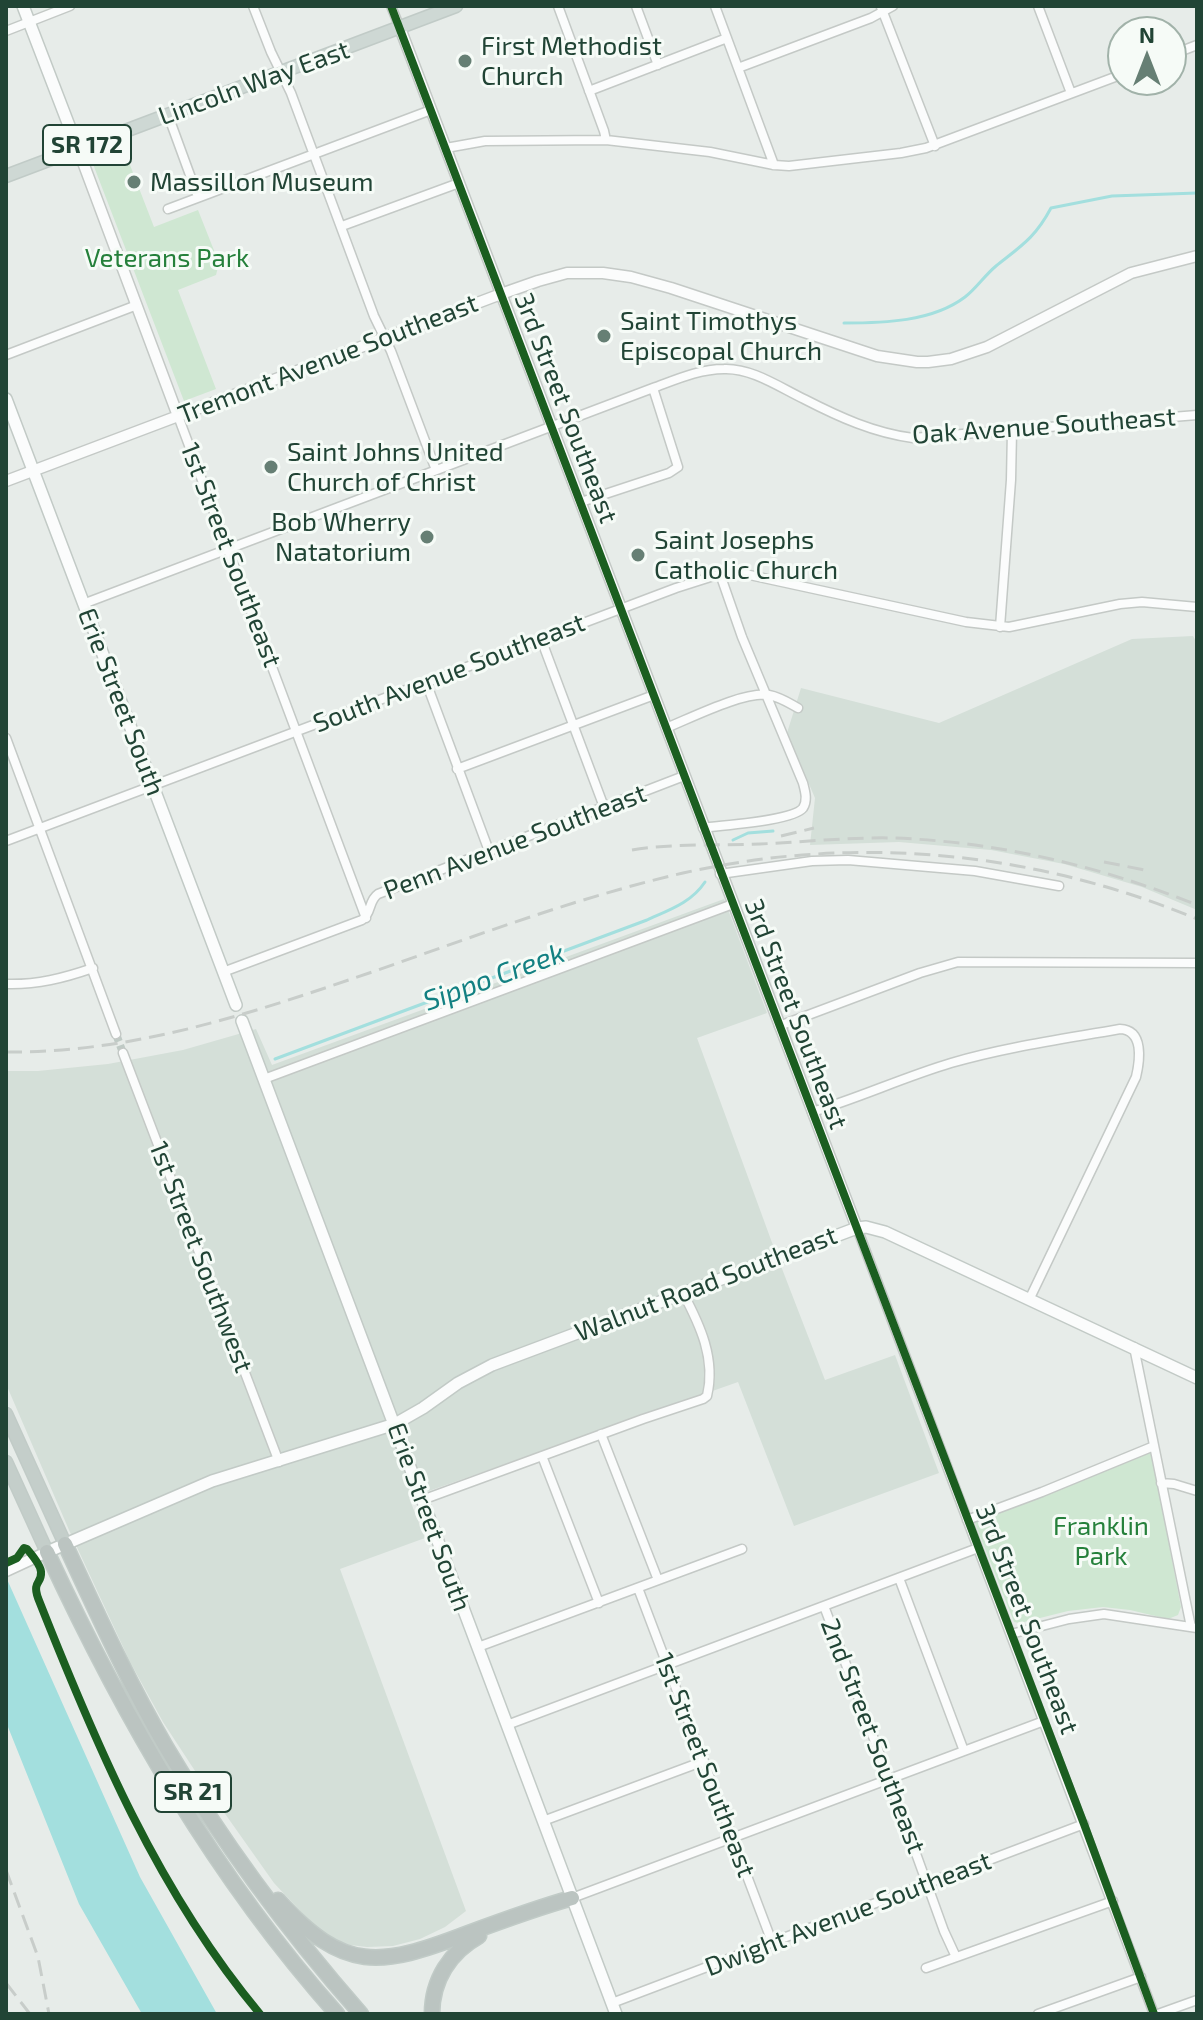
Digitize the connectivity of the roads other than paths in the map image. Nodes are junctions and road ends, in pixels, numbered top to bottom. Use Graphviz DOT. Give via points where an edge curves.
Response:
graph roads {
  1 [pos="23,6"];
  2 [pos="70,6"];
  3 [pos="253,6"];
  4 [pos="391,6"];
  5 [pos="456,6"];
  6 [pos="558,6"];
  7 [pos="636,6"];
  8 [pos="715,6"];
  9 [pos="893,6"];
  10 [pos="1038,6"];
  11 [pos="882,9"];
  12 [pos="29,22"];
  13 [pos="400,28"];
  14 [pos="6,31"];
  15 [pos="727,38"];
  16 [pos="658,65"];
  17 [pos="738,68"];
  18 [pos="281,73"];
  19 [pos="1107,80"];
  20 [pos="589,91"];
  21 [pos="1071,93"];
  22 [pos="431,110"];
  23 [pos="168,115"];
  24 [pos="606,140"];
  25 [pos="935,146"];
  26 [pos="446,148"];
  27 [pos="78,149"];
  28 [pos="314,154"];
  29 [pos="774,165"];
  30 [pos="6,176"];
  31 [pos="459,183"];
  32 [pos="198,197"];
  33 [pos="168,209"];
  34 [pos="342,226"];
  35 [pos="1197,256"];
  36 [pos="501,294"];
  37 [pos="137,305"];
  38 [pos="384,337"];
  39 [pos="6,355"];
  40 [pos="653,388"];
  41 [pos="6,399"];
  42 [pos="1197,415"];
  43 [pos="178,416"];
  44 [pos="551,427"];
  45 [pos="1012,431"];
  46 [pos="34,470"];
  47 [pos="436,470"];
  48 [pos="6,481"];
  49 [pos="581,502"];
  50 [pos="227,549"];
  51 [pos="720,574"];
  52 [pos="83,604"];
  53 [pos="1197,607"];
  54 [pos="621,609"];
  55 [pos="1000,627"];
  56 [pos="541,639"];
  57 [pos="426,682"];
  58 [pos="765,694"];
  59 [pos="654,695"];
  60 [pos="798,708"];
  61 [pos="574,725"];
  62 [pos="666,728"];
  63 [pos="296,731"];
  64 [pos="6,738"];
  65 [pos="457,769"];
  66 [pos="684,776"];
  67 [pos="153,786"];
  68 [pos="604,807"];
  69 [pos="40,828"];
  70 [pos="703,828"];
  71 [pos="6,841"];
  72 [pos="489,851"];
  73 [pos="720,874"];
  74 [pos="1059,886"];
  75 [pos="733,904"];
  76 [pos="366,918"];
  77 [pos="1197,963"];
  78 [pos="93,968"];
  79 [pos="223,972"];
  80 [pos="6,984"];
  81 [pos="236,1005"];
  82 [pos="242,1021"];
  83 [pos="779,1026"];
  84 [pos="116,1034"];
  85 [pos="123,1053"];
  86 [pos="264,1079"];
  87 [pos="812,1112"];
  88 [pos="857,1228"];
  89 [pos="683,1293"];
  90 [pos="1029,1300"];
  91 [pos="1134,1347"];
  92 [pos="1197,1378"];
  93 [pos="6,1414"];
  94 [pos="395,1424"];
  95 [pos="601,1434"];
  96 [pos="1154,1446"];
  97 [pos="542,1456"];
  98 [pos="6,1462"];
  99 [pos="279,1462"];
  100 [pos="1161,1483"];
  101 [pos="1197,1491"];
  102 [pos="422,1500"];
  103 [pos="967,1520"];
  104 [pos="65,1544"];
  105 [pos="978,1548"];
  106 [pos="742,1549"];
  107 [pos="47,1552"];
  108 [pos="6,1571"];
  109 [pos="899,1578"];
  110 [pos="658,1580"];
  111 [pos="638,1588"];
  112 [pos="599,1603"];
  113 [pos="824,1606"];
  114 [pos="1194,1627"];
  115 [pos="1011,1634"];
  116 [pos="478,1647"];
  117 [pos="667,1664"];
  118 [pos="1044,1721"];
  119 [pos="507,1725"];
  120 [pos="964,1751"];
  121 [pos="704,1761"];
  122 [pos="889,1779"];
  123 [pos="543,1821"];
  124 [pos="1084,1824"];
  125 [pos="733,1838"];
  126 [pos="226,1841"];
  127 [pos="928,1884"];
  128 [pos="572,1898"];
  129 [pos="1113,1901"];
  130 [pos="772,1942"];
  131 [pos="956,1957"];
  132 [pos="926,1968"];
  133 [pos="1141,1977"];
  134 [pos="1197,2000"];
  135 [pos="614,2009"];
  136 [pos="337,2014"];
  137 [pos="361,2014"];
  138 [pos="432,2014"];
  139 [pos="1038,2014"];
  140 [pos="1156,2014"];
  1 -- 12 [label="main road"];
  2 -- 12 [label="street"];
  3 -- 18 [label="street"];
  4 -- 13 [label="street"];
  5 -- 13 [label="main road, Lincoln Way East / SR 172"];
  6 -- 20 [label="street"];
  7 -- 16 [label="street"];
  8 -- 15 [label="street"];
  9 -- 11 [label="street"];
  10 -- 21 [label="street"];
  11 -- 17 [label="street" via="871,18"];
  11 -- 25 [label="street"];
  12 -- 14 [label="street"];
  12 -- 27 [label="main road"];
  13 -- 18 [label="main road, Lincoln Way East / SR 172"];
  13 -- 22 [label="street, 3rd Street Southeast"];
  15 -- 16 [label="street"];
  15 -- 17 [label="street"];
  16 -- 20 [label="street"];
  17 -- 29 [label="street"];
  18 -- 23 [label="main road, Lincoln Way East / SR 172"];
  18 -- 28 [label="street"];
  19 -- 21 [label="street"];
  20 -- 24 [label="street"];
  21 -- 25 [label="street"];
  22 -- 26 [label="street, 3rd Street Southeast"];
  22 -- 28 [label="street"];
  23 -- 27 [label="main road, Lincoln Way East / SR 172"];
  23 -- 32 [label="street"];
  24 -- 26 [label="street" via="485,141"];
  24 -- 29 [label="street"];
  25 -- 29 [label="street"];
  26 -- 31 [label="street, 3rd Street Southeast"];
  27 -- 30 [label="main road, Lincoln Way East / SR 172"];
  27 -- 37 [label="street, 1st Street Southeast"];
  28 -- 32 [label="street"];
  28 -- 34 [label="street"];
  31 -- 34 [label="street"];
  31 -- 36 [label="street, 3rd Street Southeast"];
  32 -- 33 [label="street"];
  34 -- 38 [label="street"];
  35 -- 36 [label="street, Tremont Avenue Southeast" via="1131,273 987,347 928,362 877,356 631,277 567,273"];
  36 -- 38 [label="street, Tremont Avenue Southeast"];
  36 -- 44 [label="street, 3rd Street Southeast"];
  37 -- 39 [label="street"];
  37 -- 43 [label="street, 1st Street Southeast"];
  38 -- 43 [label="street, Tremont Avenue Southeast"];
  38 -- 47 [label="street"];
  40 -- 44 [label="street, Oak Avenue Southeast"];
  40 -- 45 [label="street, Oak Avenue Southeast" via="727,369 755,375 861,426 896,436 928,439"];
  40 -- 49 [label="street" via="678,467"];
  41 -- 46 [label="main road, Erie Street South"];
  42 -- 45 [label="street, Oak Avenue Southeast"];
  43 -- 46 [label="street, Tremont Avenue Southeast"];
  43 -- 50 [label="street, 1st Street Southeast"];
  44 -- 47 [label="street, Oak Avenue Southeast"];
  44 -- 49 [label="street, 3rd Street Southeast"];
  45 -- 55 [label="street"];
  46 -- 48 [label="street, Tremont Avenue Southeast"];
  46 -- 52 [label="main road, Erie Street South"];
  47 -- 50 [label="street, Oak Avenue Southeast"];
  49 -- 54 [label="street, 3rd Street Southeast"];
  50 -- 52 [label="street, Oak Avenue Southeast"];
  50 -- 63 [label="street, 1st Street Southeast"];
  51 -- 54 [label="street, South Avenue Southeast"];
  51 -- 55 [label="street, South Avenue Southeast" via="745,574"];
  51 -- 58 [label="street"];
  52 -- 67 [label="main road, Erie Street South"];
  53 -- 55 [label="street, South Avenue Southeast" via="1120,604"];
  54 -- 56 [label="street, South Avenue Southeast"];
  54 -- 59 [label="street, 3rd Street Southeast"];
  56 -- 57 [label="street, South Avenue Southeast"];
  56 -- 61 [label="street"];
  57 -- 63 [label="street, South Avenue Southeast"];
  57 -- 65 [label="street"];
  58 -- 60 [label="street"];
  58 -- 62 [label="street"];
  58 -- 70 [label="street" via="803,783 806,803 788,816"];
  59 -- 61 [label="street"];
  59 -- 62 [label="street, 3rd Street Southeast"];
  61 -- 65 [label="street"];
  61 -- 68 [label="street"];
  62 -- 66 [label="street, 3rd Street Southeast"];
  63 -- 67 [label="street, South Avenue Southeast"];
  63 -- 76 [label="street, 1st Street Southeast"];
  64 -- 69 [label="street"];
  65 -- 72 [label="street"];
  66 -- 68 [label="street, Penn Avenue Southeast"];
  66 -- 70 [label="street, 3rd Street Southeast"];
  67 -- 69 [label="street, South Avenue Southeast"];
  67 -- 79 [label="main road, Erie Street South"];
  68 -- 72 [label="street, Penn Avenue Southeast"];
  69 -- 71 [label="street, South Avenue Southeast"];
  69 -- 78 [label="street"];
  70 -- 73 [label="street, 3rd Street Southeast"];
  72 -- 76 [label="street, Penn Avenue Southeast" via="378,894"];
  73 -- 74 [label="street" via="848,860 975,871"];
  73 -- 75 [label="street, 3rd Street Southeast"];
  75 -- 83 [label="street, 3rd Street Southeast"];
  75 -- 86 [label="street"];
  76 -- 79 [label="street, Penn Avenue Southeast"];
  77 -- 83 [label="street" via="958,962"];
  78 -- 80 [label="street" via="52,981"];
  78 -- 84 [label="street"];
  79 -- 81 [label="main road, Erie Street South"];
  82 -- 86 [label="main road, Erie Street South"];
  83 -- 87 [label="street, 3rd Street Southeast"];
  85 -- 99 [label="street, 1st Street Southwest"];
  86 -- 94 [label="main road, Erie Street South"];
  87 -- 88 [label="street, 3rd Street Southeast"];
  87 -- 90 [label="street" via="972,1057 1130,1030 1138,1044 1136,1077"];
  88 -- 89 [label="main road, Walnut Road Southeast"];
  88 -- 90 [label="main road, Walnut Road Southeast" via="885,1232"];
  88 -- 103 [label="street, 3rd Street Southeast"];
  89 -- 94 [label="main road, Walnut Road Southeast" via="492,1365"];
  89 -- 95 [label="street" via="705,1340 708,1395"];
  90 -- 91 [label="main road, Walnut Road Southeast"];
  91 -- 92 [label="main road, Walnut Road Southeast"];
  91 -- 96 [label="street"];
  93 -- 104 [label="highway, SR 21"];
  94 -- 99 [label="main road, Walnut Road Southeast"];
  94 -- 102 [label="main road, Erie Street South"];
  95 -- 97 [label="street"];
  95 -- 110 [label="street"];
  96 -- 100 [label="street"];
  96 -- 103 [label="street"];
  97 -- 102 [label="street"];
  97 -- 112 [label="street"];
  98 -- 107 [label="highway, SR 21"];
  99 -- 104 [label="main road, Walnut Road Southeast" via="212,1481"];
  100 -- 101 [label="street"];
  100 -- 114 [label="street"];
  102 -- 116 [label="main road, Erie Street South"];
  103 -- 105 [label="street, 3rd Street Southeast"];
  104 -- 107 [label="main road, Walnut Road Southeast"];
  104 -- 126 [label="highway, SR 21" via="142,1703"];
  105 -- 109 [label="street"];
  105 -- 115 [label="street, 3rd Street Southeast"];
  106 -- 110 [label="street"];
  107 -- 108 [label="street"];
  107 -- 136 [label="highway, SR 21" via="177,1800 254,1911"];
  109 -- 113 [label="street"];
  109 -- 120 [label="street"];
  110 -- 111 [label="street"];
  111 -- 112 [label="street"];
  111 -- 117 [label="street, 1st Street Southeast"];
  112 -- 116 [label="street"];
  113 -- 117 [label="street"];
  113 -- 122 [label="street, 2nd Street Southeast"];
  114 -- 115 [label="street" via="1104,1614"];
  115 -- 118 [label="street, 3rd Street Southeast"];
  116 -- 119 [label="main road, Erie Street South"];
  117 -- 119 [label="street"];
  117 -- 121 [label="street, 1st Street Southeast"];
  118 -- 120 [label="street"];
  118 -- 124 [label="street, 3rd Street Southeast"];
  119 -- 123 [label="main road, Erie Street South"];
  120 -- 122 [label="street"];
  121 -- 123 [label="street"];
  121 -- 125 [label="street, 1st Street Southeast"];
  122 -- 125 [label="street"];
  122 -- 127 [label="street, 2nd Street Southeast"];
  123 -- 128 [label="main road, Erie Street South"];
  124 -- 127 [label="street, Dwight Avenue Southeast"];
  124 -- 129 [label="street, 3rd Street Southeast"];
  125 -- 128 [label="street"];
  125 -- 130 [label="street, 1st Street Southeast"];
  126 -- 128 [label="highway" via="306,1928 329,1945 370,1958 412,1954"];
  126 -- 137 [label="highway, SR 21"];
  127 -- 130 [label="street, Dwight Avenue Southeast"];
  127 -- 131 [label="street, 2nd Street Southeast"];
  128 -- 135 [label="main road, Erie Street South"];
  128 -- 138 [label="highway" via="503,1925 455,1953 439,1977"];
  129 -- 131 [label="street"];
  129 -- 133 [label="street, 3rd Street Southeast"];
  130 -- 135 [label="street, Dwight Avenue Southeast"];
  131 -- 132 [label="street"];
  133 -- 139 [label="street"];
  133 -- 140 [label="street, 3rd Street Southeast"];
  134 -- 140 [label="street"];
}
